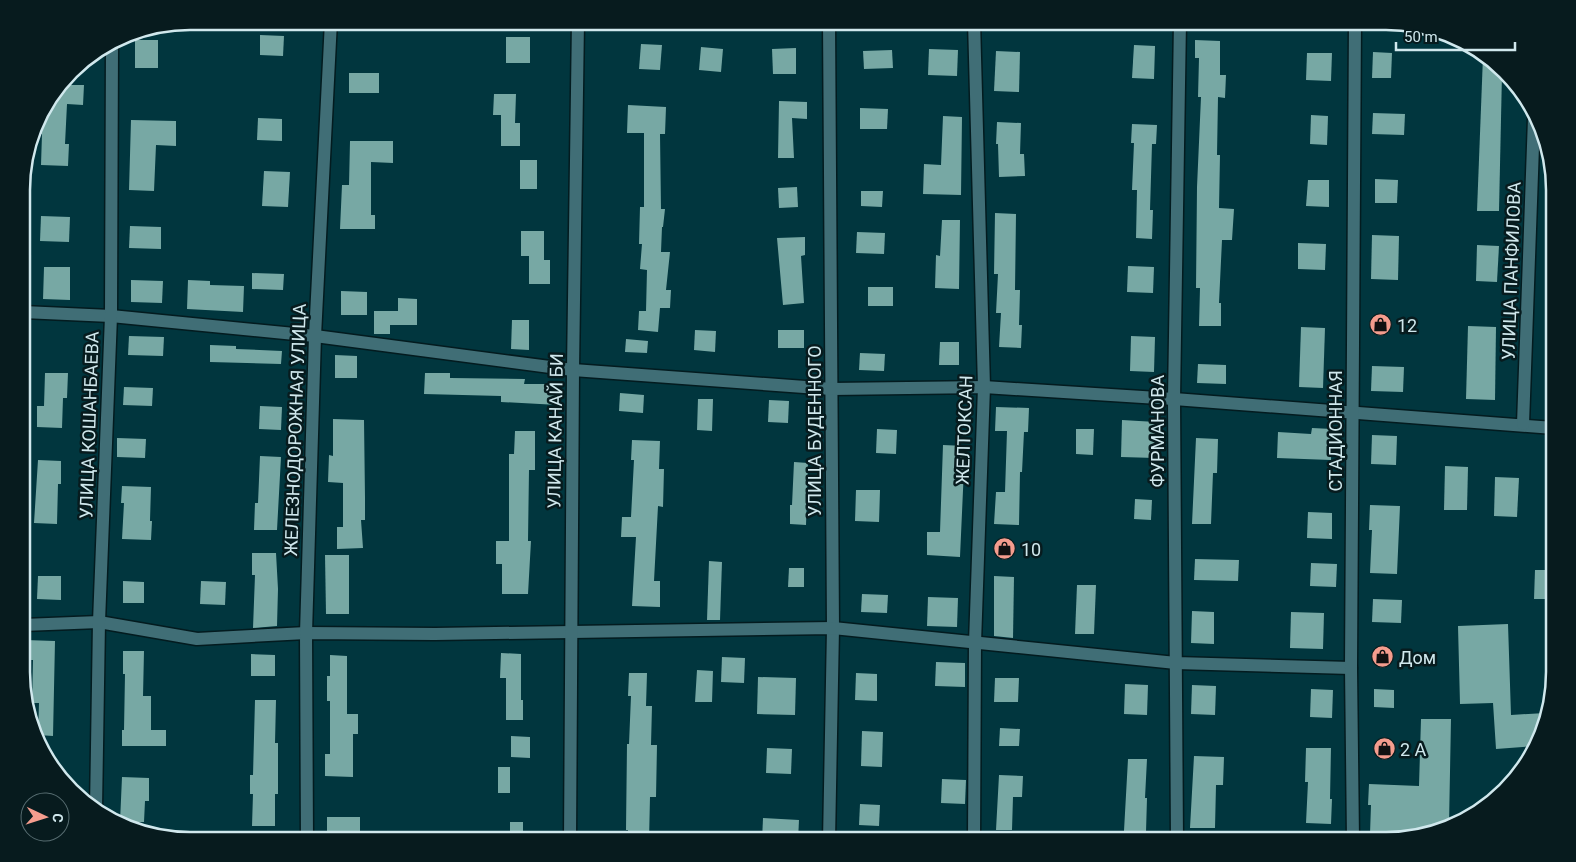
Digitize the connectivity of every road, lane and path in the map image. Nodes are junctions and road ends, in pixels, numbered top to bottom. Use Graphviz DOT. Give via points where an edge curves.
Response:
graph roads {
  1 [pos="331,30"];
  2 [pos="578,30"];
  3 [pos="829,30"];
  4 [pos="974,30"];
  5 [pos="1180,30"];
  6 [pos="1355,30"];
  7 [pos="112,50"];
  8 [pos="1534,130"];
  9 [pos="30,312"];
  10 [pos="111,316"];
  11 [pos="315,336"];
  12 [pos="573,370"];
  13 [pos="984,387"];
  14 [pos="832,389"];
  15 [pos="1174,399"];
  16 [pos="1352,412"];
  17 [pos="1523,424"];
  18 [pos="1546,427"];
  19 [pos="99,622"];
  20 [pos="30,625"];
  21 [pos="833,628"];
  22 [pos="571,632"];
  23 [pos="306,633"];
  24 [pos="975,643"];
  25 [pos="1176,664"];
  26 [pos="1351,668"];
  27 [pos="96,801"];
  28 [pos="307,832"];
  29 [pos="570,832"];
  30 [pos="829,832"];
  31 [pos="974,832"];
  32 [pos="1177,832"];
  33 [pos="1353,832"];
  1 -- 11 [label="street, ЖЕЛЕЗНОДОРОЖНАЯ УЛИЦА"];
  2 -- 12 [label="street, УЛИЦА КАНАЙ БИ"];
  3 -- 14 [label="street, УЛИЦА БУДЕННОГО"];
  4 -- 13 [label="street, ЖЕЛТОКСАН"];
  5 -- 15 [label="street, ФУРМАНОВА"];
  6 -- 16 [label="street, СТАДИОННАЯ"];
  7 -- 10 [label="street, УЛИЦА КОШАНБАЕВА"];
  8 -- 17 [label="street, УЛИЦА ПАНФИЛОВА"];
  9 -- 10 [label="street"];
  10 -- 11 [label="street"];
  10 -- 19 [label="street, УЛИЦА КОШАНБАЕВА"];
  11 -- 12 [label="street"];
  11 -- 23 [label="street, ЖЕЛЕЗНОДОРОЖНАЯ УЛИЦА"];
  12 -- 14 [label="street"];
  12 -- 22 [label="street, УЛИЦА КАНАЙ БИ"];
  13 -- 14 [label="street"];
  13 -- 15 [label="street"];
  13 -- 24 [label="street, ЖЕЛТОКСАН"];
  14 -- 21 [label="street, УЛИЦА БУДЕННОГО"];
  15 -- 16 [label="street"];
  15 -- 25 [label="street, ФУРМАНОВА"];
  16 -- 17 [label="street"];
  16 -- 26 [label="street, СТАДИОННАЯ"];
  17 -- 18 [label="street"];
  19 -- 20 [label="street"];
  19 -- 23 [label="street" via="198,639"];
  19 -- 27 [label="street, УЛИЦА КОШАНБАЕВА"];
  21 -- 22 [label="street"];
  21 -- 24 [label="street"];
  21 -- 30 [label="street, УЛИЦА БУДЕННОГО"];
  22 -- 23 [label="street"];
  22 -- 29 [label="street, УЛИЦА КАНАЙ БИ"];
  23 -- 28 [label="street, ЖЕЛЕЗНОДОРОЖНАЯ УЛИЦА"];
  24 -- 25 [label="street"];
  24 -- 31 [label="street, ЖЕЛТОКСАН"];
  25 -- 26 [label="street"];
  25 -- 32 [label="street, ФУРМАНОВА"];
  26 -- 33 [label="street, СТАДИОННАЯ"];
}
